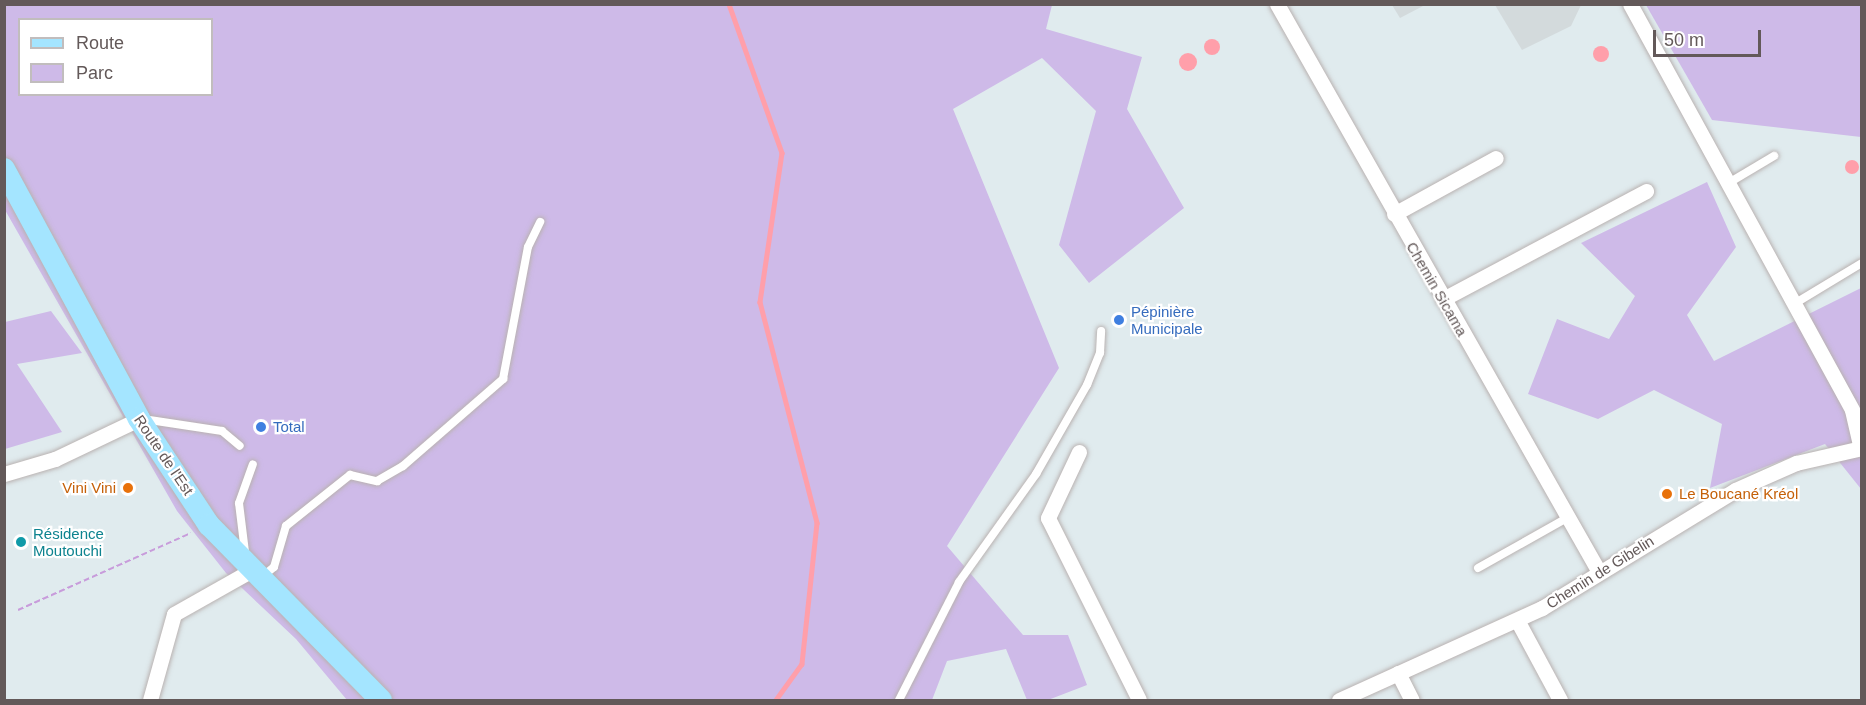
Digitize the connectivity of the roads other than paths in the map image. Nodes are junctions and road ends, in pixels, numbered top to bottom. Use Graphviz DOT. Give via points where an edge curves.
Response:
graph roads {
  1 [pos="1277,4"];
  2 [pos="1630,4"];
  3 [pos="1774,156"];
  4 [pos="1496,158"];
  5 [pos="4,169"];
  6 [pos="1725,184"];
  7 [pos="1646,191"];
  8 [pos="1394,214"];
  9 [pos="540,222"];
  10 [pos="1862,263"];
  11 [pos="1443,299"];
  12 [pos="1792,305"];
  13 [pos="1101,331"];
  14 [pos="139,419"];
  15 [pos="240,446"];
  16 [pos="1861,448"];
  17 [pos="1079,452"];
  18 [pos="252,464"];
  19 [pos="4,474"];
  20 [pos="1567,518"];
  21 [pos="1478,568"];
  22 [pos="1599,572"];
  23 [pos="255,574"];
  24 [pos="1517,620"];
  25 [pos="1398,673"];
  26 [pos="150,700"];
  27 [pos="381,700"];
  28 [pos="899,700"];
  29 [pos="1139,700"];
  30 [pos="1339,700"];
  31 [pos="1412,700"];
  32 [pos="1560,700"];
  1 -- 8 [label="street, Chemin Sicama"];
  2 -- 6 [label="street"];
  3 -- 6 [label="lane"];
  4 -- 8 [label="street"];
  5 -- 14 [label="main road, Route de l'Est"];
  6 -- 12 [label="street"];
  7 -- 11 [label="street"];
  8 -- 11 [label="street, Chemin Sicama"];
  9 -- 23 [label="lane" via="528,247 504,379 403,466 377,481 350,476 286,525 274,567"];
  10 -- 12 [label="lane"];
  11 -- 20 [label="street, Chemin Sicama"];
  12 -- 16 [label="street" via="1852,410"];
  13 -- 28 [label="lane" via="1100,353 1087,385 1036,474 959,582"];
  14 -- 15 [label="lane" via="222,431"];
  14 -- 19 [label="street" via="55,459"];
  14 -- 23 [label="main road, Route de l'Est" via="208,525"];
  16 -- 22 [label="street, Chemin de Gibelin" via="1796,463 1735,490"];
  17 -- 29 [label="street" via="1048,518"];
  18 -- 23 [label="lane" via="239,513 239,533"];
  20 -- 21 [label="lane"];
  20 -- 22 [label="street, Chemin Sicama"];
  22 -- 24 [label="street, Chemin de Gibelin"];
  23 -- 26 [label="street" via="174,614"];
  23 -- 27 [label="main road, Route de l'Est"];
  24 -- 25 [label="street, Chemin de Gibelin"];
  24 -- 32 [label="street"];
  25 -- 30 [label="street, Chemin de Gibelin"];
  25 -- 31 [label="street"];
}
